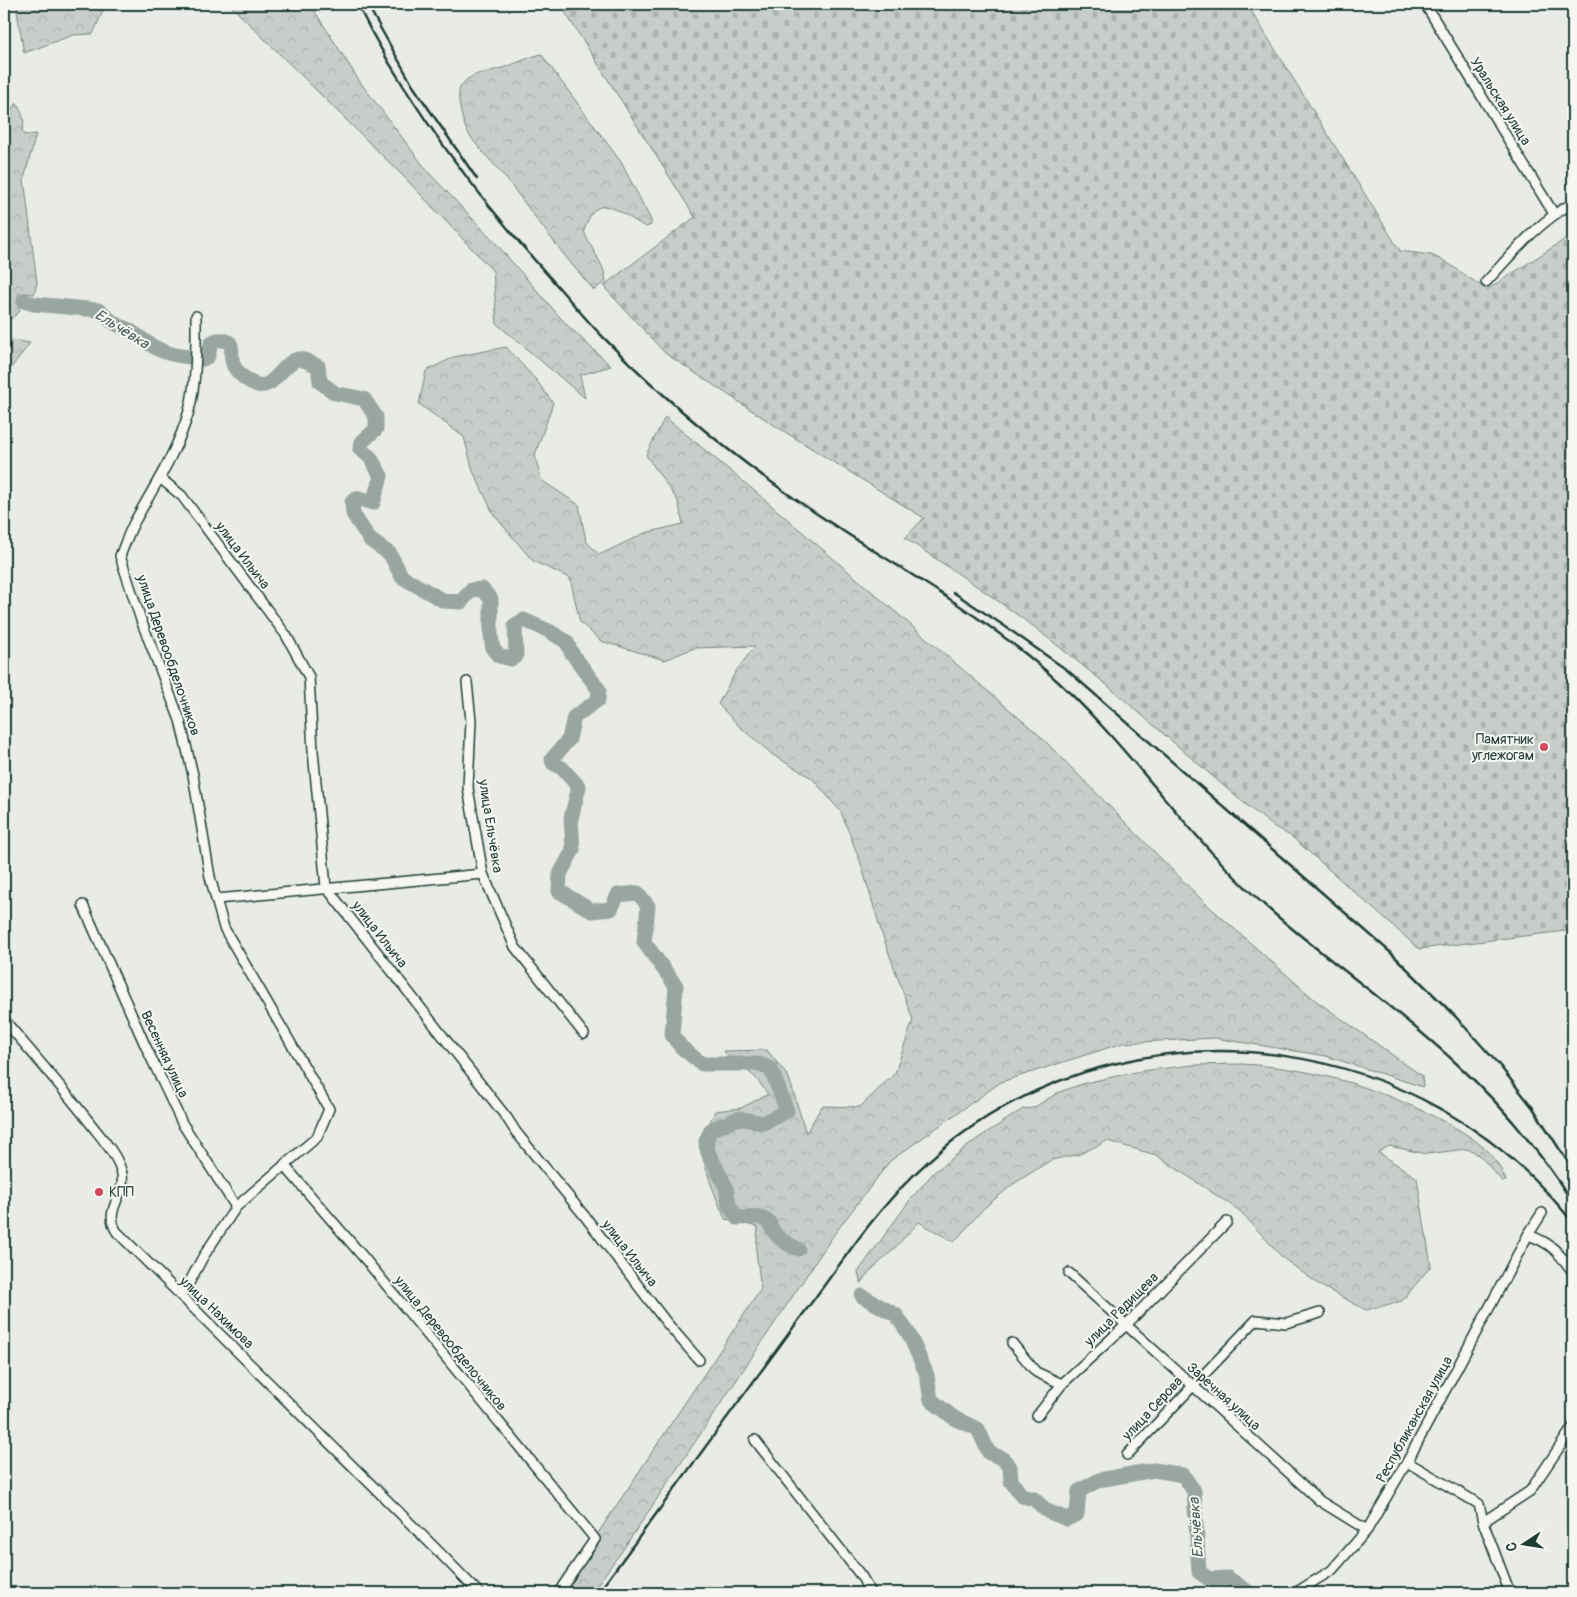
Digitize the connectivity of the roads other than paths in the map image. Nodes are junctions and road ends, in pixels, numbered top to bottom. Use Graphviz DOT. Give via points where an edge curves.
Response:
graph roads {
  1 [pos="1425,4"];
  2 [pos="1573,203"];
  3 [pos="1554,214"];
  4 [pos="1486,282"];
  5 [pos="196,316"];
  6 [pos="160,478"];
  7 [pos="467,682"];
  8 [pos="483,874"];
  9 [pos="326,888"];
  10 [pos="217,898"];
  11 [pos="83,905"];
  12 [pos="4,1020"];
  13 [pos="584,1034"];
  14 [pos="284,1165"];
  15 [pos="236,1208"];
  16 [pos="1542,1213"];
  17 [pos="1227,1222"];
  18 [pos="1528,1235"];
  19 [pos="1573,1272"];
  20 [pos="1069,1273"];
  21 [pos="180,1295"];
  22 [pos="1320,1313"];
  23 [pos="1125,1326"];
  24 [pos="1012,1344"];
  25 [pos="699,1360"];
  26 [pos="1062,1384"];
  27 [pos="1193,1385"];
  28 [pos="1037,1416"];
  29 [pos="1573,1427"];
  30 [pos="755,1440"];
  31 [pos="1127,1455"];
  32 [pos="1407,1462"];
  33 [pos="1483,1522"];
  34 [pos="1368,1530"];
  35 [pos="479,1593"];
  36 [pos="558,1593"];
  37 [pos="870,1593"];
  38 [pos="1295,1593"];
  39 [pos="1510,1593"];
  1 -- 3 [label="street, Уральская улица"];
  2 -- 3 [label="street"];
  3 -- 4 [label="street"];
  5 -- 6 [label="street, улица Деревообделочников" via="196,368 189,410"];
  6 -- 9 [label="street, улица Ильича" via="182,496 286,635 309,677"];
  6 -- 10 [label="street, улица Деревообделочников" via="134,523 120,556 180,720 210,878"];
  7 -- 8 [label="street, улица Ельчёвка" via="471,721 468,788"];
  8 -- 9 [label="street"];
  8 -- 13 [label="street, улица Ельчёвка" via="515,947"];
  9 -- 10 [label="street"];
  9 -- 25 [label="street, улица Ильича"];
  10 -- 14 [label="street, улица Деревообделочников" via="224,928 329,1109 317,1137"];
  11 -- 15 [label="street, Весенняя улица" via="182,1123"];
  12 -- 21 [label="street, улица Нахимова" via="55,1079 113,1155 123,1180 111,1215 114,1227"];
  14 -- 15 [label="street"];
  14 -- 36 [label="street, улица Деревообделочников" via="596,1539"];
  15 -- 21 [label="street"];
  16 -- 18 [label="street, Республиканская улица"];
  17 -- 23 [label="street, улица Радищева"];
  18 -- 19 [label="street" via="1544,1241"];
  18 -- 32 [label="street, Республиканская улица"];
  20 -- 23 [label="street, Заречная улица"];
  21 -- 35 [label="street, улица Нахимова"];
  22 -- 27 [label="street, улица Серова" via="1286,1323 1256,1320"];
  23 -- 26 [label="street, улица Радищева"];
  23 -- 27 [label="street, Заречная улица"];
  24 -- 26 [label="street" via="1036,1372"];
  26 -- 28 [label="street, улица Радищева"];
  27 -- 31 [label="street, улица Серова"];
  27 -- 34 [label="street, Заречная улица" via="1320,1501"];
  29 -- 33 [label="street" via="1530,1491"];
  30 -- 37 [label="street" via="862,1577"];
  32 -- 33 [label="street" via="1479,1504"];
  32 -- 34 [label="street, Республиканская улица"];
  33 -- 39 [label="street"];
  34 -- 38 [label="street, Республиканская улица" via="1332,1570"];
}
